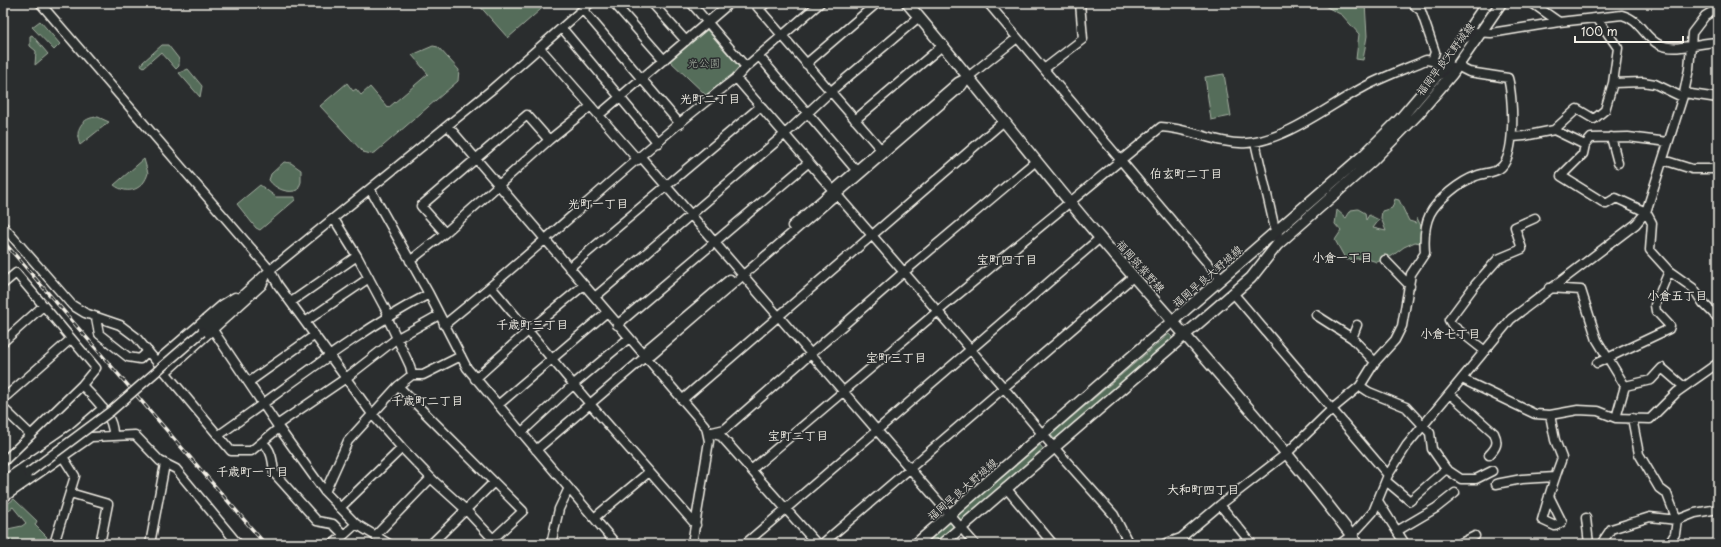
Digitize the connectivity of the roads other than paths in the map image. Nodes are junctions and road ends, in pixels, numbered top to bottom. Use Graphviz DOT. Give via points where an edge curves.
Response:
graph roads {
  1 [pos="40,3"];
  2 [pos="590,3"];
  3 [pos="614,3"];
  4 [pos="652,3"];
  5 [pos="691,3"];
  6 [pos="730,3"];
  7 [pos="766,3"];
  8 [pos="820,3"];
  9 [pos="877,3"];
  10 [pos="906,3"];
  11 [pos="988,3"];
  12 [pos="1080,3"];
  13 [pos="1412,3"];
  14 [pos="1487,3"];
  15 [pos="1501,3"];
  16 [pos="1532,3"];
  17 [pos="757,6"];
  18 [pos="1718,8"];
  19 [pos="583,10"];
  20 [pos="919,17"];
  21 [pos="1597,18"];
  22 [pos="708,22"];
  23 [pos="1559,22"];
  24 [pos="562,28"];
  25 [pos="1481,31"];
  26 [pos="782,37"];
  27 [pos="1017,38"];
  28 [pos="686,41"];
  29 [pos="1460,42"];
  30 [pos="1718,42"];
  31 [pos="1690,45"];
  32 [pos="942,46"];
  33 [pos="540,48"];
  34 [pos="759,56"];
  35 [pos="664,60"];
  36 [pos="1432,61"];
  37 [pos="806,64"];
  38 [pos="1457,66"];
  39 [pos="746,67"];
  40 [pos="1444,68"];
  41 [pos="1044,70"];
  42 [pos="968,77"];
  43 [pos="736,78"];
  44 [pos="1435,78"];
  45 [pos="642,79"];
  46 [pos="1613,83"];
  47 [pos="830,92"];
  48 [pos="1683,95"];
  49 [pos="621,98"];
  50 [pos="1718,98"];
  51 [pos="591,106"];
  52 [pos="761,106"];
  53 [pos="807,112"];
  54 [pos="600,115"];
  55 [pos="855,120"];
  56 [pos="1004,121"];
  57 [pos="680,124"];
  58 [pos="448,126"];
  59 [pos="1554,130"];
  60 [pos="785,134"];
  61 [pos="1512,137"];
  62 [pos="1611,137"];
  63 [pos="549,140"];
  64 [pos="658,142"];
  65 [pos="1255,142"];
  66 [pos="1668,142"];
  67 [pos="1585,145"];
  68 [pos="882,151"];
  69 [pos="639,158"];
  70 [pos="475,159"];
  71 [pos="1663,160"];
  72 [pos="1036,161"];
  73 [pos="1120,161"];
  74 [pos="809,162"];
  75 [pos="1618,163"];
  76 [pos="1718,169"];
  77 [pos="856,170"];
  78 [pos="666,185"];
  79 [pos="498,186"];
  80 [pos="370,190"];
  81 [pos="835,192"];
  82 [pos="1070,202"];
  83 [pos="1646,212"];
  84 [pos="691,214"];
  85 [pos="1535,218"];
  86 [pos="334,219"];
  87 [pos="3,226"];
  88 [pos="1294,230"];
  89 [pos="1278,231"];
  90 [pos="444,233"];
  91 [pos="872,235"];
  92 [pos="1100,238"];
  93 [pos="544,239"];
  94 [pos="716,242"];
  95 [pos="1277,245"];
  96 [pos="357,256"];
  97 [pos="1385,260"];
  98 [pos="410,261"];
  99 [pos="569,268"];
  100 [pos="270,270"];
  101 [pos="1669,271"];
  102 [pos="742,272"];
  103 [pos="904,272"];
  104 [pos="1134,276"];
  105 [pos="369,278"];
  106 [pos="1221,279"];
  107 [pos="3,284"];
  108 [pos="584,285"];
  109 [pos="1410,286"];
  110 [pos="491,287"];
  111 [pos="1549,288"];
  112 [pos="248,290"];
  113 [pos="1233,293"];
  114 [pos="429,294"];
  115 [pos="595,297"];
  116 [pos="291,302"];
  117 [pos="43,306"];
  118 [pos="938,311"];
  119 [pos="607,312"];
  120 [pos="439,315"];
  121 [pos="778,315"];
  122 [pos="1316,315"];
  123 [pos="387,317"];
  124 [pos="96,318"];
  125 [pos="1718,318"];
  126 [pos="1174,320"];
  127 [pos="305,322"];
  128 [pos="444,325"];
  129 [pos="618,325"];
  130 [pos="1357,325"];
  131 [pos="213,330"];
  132 [pos="528,331"];
  133 [pos="1184,334"];
  134 [pos="315,335"];
  135 [pos="629,338"];
  136 [pos="1352,338"];
  137 [pos="71,339"];
  138 [pos="396,339"];
  139 [pos="3,342"];
  140 [pos="970,349"];
  141 [pos="148,351"];
  142 [pos="1485,351"];
  143 [pos="811,352"];
  144 [pos="330,355"];
  145 [pos="461,356"];
  146 [pos="645,357"];
  147 [pos="1608,358"];
  148 [pos="552,359"];
  149 [pos="157,361"];
  150 [pos="1375,362"];
  151 [pos="1597,363"];
  152 [pos="1718,363"];
  153 [pos="166,372"];
  154 [pos="412,375"];
  155 [pos="346,378"];
  156 [pos="475,379"];
  157 [pos="1462,379"];
  158 [pos="249,382"];
  159 [pos="574,384"];
  160 [pos="82,385"];
  161 [pos="398,386"];
  162 [pos="1360,386"];
  163 [pos="1625,386"];
  164 [pos="1684,387"];
  165 [pos="1004,388"];
  166 [pos="843,392"];
  167 [pos="1450,394"];
  168 [pos="3,399"];
  169 [pos="682,400"];
  170 [pos="263,404"];
  171 [pos="590,404"];
  172 [pos="498,405"];
  173 [pos="3,408"];
  174 [pos="103,408"];
  175 [pos="1332,409"];
  176 [pos="372,414"];
  177 [pos="1550,415"];
  178 [pos="1616,418"];
  179 [pos="1632,418"];
  180 [pos="1422,426"];
  181 [pos="278,427"];
  182 [pos="877,429"];
  183 [pos="75,432"];
  184 [pos="521,433"];
  185 [pos="708,433"];
  186 [pos="31,435"];
  187 [pos="219,435"];
  188 [pos="1043,435"];
  189 [pos="113,436"];
  190 [pos="83,443"];
  191 [pos="262,443"];
  192 [pos="402,448"];
  193 [pos="1054,449"];
  194 [pos="536,450"];
  195 [pos="1286,454"];
  196 [pos="1489,455"];
  197 [pos="63,457"];
  198 [pos="3,462"];
  199 [pos="165,464"];
  200 [pos="910,468"];
  201 [pos="1446,469"];
  202 [pos="751,470"];
  203 [pos="1492,471"];
  204 [pos="650,472"];
  205 [pos="1555,476"];
  206 [pos="431,478"];
  207 [pos="1387,478"];
  208 [pos="3,481"];
  209 [pos="494,482"];
  210 [pos="1496,484"];
  211 [pos="1006,488"];
  212 [pos="3,489"];
  213 [pos="568,490"];
  214 [pos="325,492"];
  215 [pos="70,493"];
  216 [pos="1455,493"];
  217 [pos="1549,496"];
  218 [pos="3,498"];
  219 [pos="1378,501"];
  220 [pos="1220,505"];
  221 [pos="340,508"];
  222 [pos="785,508"];
  223 [pos="1718,509"];
  224 [pos="466,510"];
  225 [pos="950,515"];
  226 [pos="594,518"];
  227 [pos="1586,518"];
  228 [pos="1677,520"];
  229 [pos="356,524"];
  230 [pos="696,524"];
  231 [pos="962,528"];
  232 [pos="1397,531"];
  233 [pos="344,535"];
  234 [pos="1352,535"];
  235 [pos="375,536"];
  236 [pos="1475,536"];
  237 [pos="1183,541"];
  238 [pos="490,542"];
  239 [pos="54,544"];
  240 [pos="100,544"];
  241 [pos="150,544"];
  242 [pos="238,544"];
  243 [pos="333,544"];
  244 [pos="389,544"];
  245 [pos="431,544"];
  246 [pos="551,544"];
  247 [pos="616,544"];
  248 [pos="692,544"];
  249 [pos="744,544"];
  250 [pos="817,544"];
  251 [pos="822,544"];
  252 [pos="916,544"];
  253 [pos="942,544"];
  254 [pos="976,544"];
  255 [pos="1053,544"];
  256 [pos="1129,544"];
  257 [pos="1164,544"];
  258 [pos="1252,544"];
  259 [pos="1340,544"];
  260 [pos="1358,544"];
  261 [pos="1405,544"];
  262 [pos="1458,544"];
  263 [pos="1589,544"];
  264 [pos="1601,544"];
  265 [pos="1670,544"];
  1 -- 100 [label="street"];
  2 -- 19 [label="street"];
  3 -- 35 [label="street"];
  4 -- 28 [label="street"];
  5 -- 22 [label="street"];
  6 -- 22 [label="street"];
  7 -- 17 [label="street"];
  8 -- 26 [label="street"];
  9 -- 37 [label="street"];
  10 -- 20 [label="main road, 福岡筑紫野線"];
  11 -- 27 [label="street"];
  12 -- 41 [label="street" via="1083,39"];
  13 -- 36 [label="street" via="1421,11 1435,52"];
  14 -- 29 [label="main road, 福岡早良大野城線"];
  15 -- 25 [label="main road, 福岡早良大野城線"];
  16 -- 23 [label="street"];
  17 -- 26 [label="street"];
  18 -- 31 [label="street" via="1705,16 1692,33"];
  19 -- 24 [label="street"];
  19 -- 45 [label="street"];
  20 -- 32 [label="main road, 福岡筑紫野線"];
  20 -- 47 [label="street"];
  21 -- 23 [label="street"];
  21 -- 31 [label="street" via="1622,15 1630,17 1649,38 1659,44 1670,47"];
  21 -- 46 [label="street" via="1618,48"];
  22 -- 28 [label="street"];
  22 -- 39 [label="street"];
  23 -- 25 [label="street" via="1491,33"];
  24 -- 33 [label="street"];
  24 -- 49 [label="street"];
  25 -- 29 [label="street" via="1474,32"];
  25 -- 38 [label="main road, 福岡早良大野城線"];
  26 -- 34 [label="street"];
  26 -- 37 [label="street"];
  27 -- 41 [label="street"];
  27 -- 42 [label="street"];
  28 -- 35 [label="street"];
  29 -- 40 [label="main road, 福岡早良大野城線"];
  30 -- 31 [label="street"];
  31 -- 48 [label="street" via="1689,69"];
  32 -- 42 [label="main road, 福岡筑紫野線"];
  32 -- 55 [label="street"];
  33 -- 51 [label="street"];
  33 -- 58 [label="street"];
  34 -- 39 [label="street"];
  34 -- 53 [label="street"];
  35 -- 45 [label="street"];
  36 -- 40 [label="street"];
  36 -- 65 [label="street" via="1426,60 1370,84 1282,134"];
  37 -- 47 [label="street"];
  38 -- 44 [label="street"];
  38 -- 61 [label="street" via="1469,72 1508,78 1512,91"];
  38 -- 88 [label="main road, 福岡早良大野城線" via="1392,142"];
  39 -- 43 [label="street"];
  40 -- 44 [label="main road, 福岡早良大野城線"];
  41 -- 73 [label="street"];
  42 -- 56 [label="main road, 福岡筑紫野線"];
  42 -- 68 [label="street" via="958,82"];
  43 -- 52 [label="street"];
  43 -- 57 [label="street"];
  44 -- 89 [label="main road, 福岡早良大野城線" via="1400,120"];
  45 -- 49 [label="street"];
  45 -- 57 [label="street"];
  46 -- 48 [label="street" via="1655,84"];
  46 -- 59 [label="street" via="1605,110 1594,119 1577,109"];
  47 -- 53 [label="street"];
  47 -- 55 [label="street"];
  48 -- 50 [label="street"];
  48 -- 66 [label="street"];
  49 -- 54 [label="street"];
  49 -- 64 [label="street"];
  51 -- 54 [label="street"];
  51 -- 63 [label="street"];
  52 -- 60 [label="street"];
  52 -- 78 [label="street"];
  53 -- 60 [label="street"];
  53 -- 77 [label="street"];
  54 -- 69 [label="street"];
  55 -- 68 [label="street"];
  56 -- 72 [label="main road, 福岡筑紫野線"];
  56 -- 91 [label="street"];
  57 -- 64 [label="street"];
  58 -- 70 [label="street"];
  58 -- 80 [label="street"];
  59 -- 61 [label="street"];
  59 -- 67 [label="street"];
  60 -- 74 [label="street"];
  60 -- 84 [label="street"];
  61 -- 109 [label="street" via="1506,162 1499,169 1475,176 1452,188 1430,214 1424,239 1426,253 1411,274"];
  62 -- 66 [label="street"];
  62 -- 67 [label="street" via="1591,138"];
  62 -- 75 [label="street"];
  63 -- 70 [label="street" via="527,115"];
  63 -- 79 [label="street"];
  64 -- 69 [label="street"];
  65 -- 73 [label="street" via="1227,142 1176,127 1161,126"];
  65 -- 89 [label="street" via="1274,225"];
  66 -- 71 [label="street"];
  67 -- 83 [label="street" via="1583,154 1561,176 1606,204 1616,198"];
  68 -- 77 [label="street"];
  68 -- 81 [label="street"];
  69 -- 78 [label="street"];
  69 -- 93 [label="street"];
  70 -- 79 [label="street"];
  70 -- 90 [label="street" via="421,206"];
  71 -- 76 [label="street" via="1692,169"];
  71 -- 83 [label="street"];
  72 -- 82 [label="main road, 福岡筑紫野線"];
  72 -- 103 [label="street"];
  73 -- 82 [label="street"];
  73 -- 106 [label="street"];
  74 -- 81 [label="street"];
  74 -- 94 [label="street"];
  77 -- 81 [label="street"];
  78 -- 84 [label="street"];
  78 -- 99 [label="street"];
  79 -- 90 [label="street"];
  79 -- 93 [label="street"];
  80 -- 86 [label="street"];
  80 -- 98 [label="street"];
  81 -- 91 [label="street"];
  81 -- 102 [label="street"];
  82 -- 92 [label="main road, 福岡筑紫野線"];
  82 -- 118 [label="street"];
  83 -- 101 [label="street" via="1652,223 1650,250"];
  83 -- 111 [label="street" via="1636,224"];
  84 -- 94 [label="street"];
  84 -- 115 [label="street"];
  85 -- 142 [label="street" via="1515,228 1522,249 1498,259 1449,320"];
  86 -- 96 [label="street"];
  86 -- 100 [label="street"];
  87 -- 124 [label="street" via="72,305"];
  88 -- 89 [label="street"];
  88 -- 95 [label="main road, 福岡早良大野城線"];
  89 -- 95 [label="street"];
  89 -- 106 [label="main road, 福岡早良大野城線"];
  90 -- 98 [label="street"];
  91 -- 103 [label="street"];
  91 -- 121 [label="street"];
  92 -- 104 [label="main road, 福岡筑紫野線"];
  92 -- 140 [label="street"];
  93 -- 99 [label="street"];
  93 -- 110 [label="street"];
  94 -- 102 [label="street"];
  94 -- 129 [label="street"];
  95 -- 113 [label="main road, 福岡早良大野城線" via="1251,278"];
  96 -- 105 [label="street"];
  96 -- 116 [label="street"];
  97 -- 109 [label="street"];
  98 -- 114 [label="street"];
  99 -- 108 [label="street"];
  100 -- 112 [label="street"];
  100 -- 116 [label="street"];
  100 -- 131 [label="street" via="262,285"];
  101 -- 125 [label="street" via="1693,288"];
  101 -- 147 [label="street" via="1655,305 1656,311 1670,326 1669,329"];
  102 -- 121 [label="street"];
  102 -- 146 [label="street" via="647,349"];
  103 -- 118 [label="street"];
  103 -- 143 [label="street"];
  104 -- 126 [label="main road, 福岡筑紫野線"];
  104 -- 165 [label="street"];
  105 -- 123 [label="street" via="387,312"];
  105 -- 127 [label="street"];
  106 -- 126 [label="main road, 福岡早良大野城線"];
  107 -- 117 [label="street" via="16,272"];
  108 -- 115 [label="street"];
  108 -- 132 [label="street"];
  109 -- 150 [label="street" via="1402,326 1395,340"];
  110 -- 128 [label="street"];
  110 -- 132 [label="street"];
  111 -- 142 [label="street" via="1511,319"];
  111 -- 147 [label="street" via="1581,290 1598,340"];
  112 -- 149 [label="street" via="222,305"];
  112 -- 212 [label="street, bridge" via="111,411"];
  113 -- 133 [label="main road, 福岡早良大野城線"];
  113 -- 175 [label="street"];
  114 -- 120 [label="street"];
  114 -- 123 [label="street"];
  115 -- 119 [label="street"];
  116 -- 127 [label="street"];
  117 -- 137 [label="street"];
  117 -- 139 [label="street"];
  118 -- 140 [label="street"];
  118 -- 166 [label="street"];
  119 -- 129 [label="street"];
  119 -- 148 [label="street"];
  120 -- 128 [label="street"];
  120 -- 138 [label="street"];
  121 -- 143 [label="street"];
  121 -- 169 [label="street"];
  122 -- 136 [label="street"];
  123 -- 138 [label="street"];
  123 -- 144 [label="street"];
  124 -- 141 [label="street" via="120,325 136,336"];
  124 -- 141 [label="street" via="100,334 128,356 140,359"];
  126 -- 133 [label="main road, 福岡筑紫野線"];
  126 -- 188 [label="main road, 福岡早良大野城線"];
  127 -- 134 [label="street"];
  128 -- 145 [label="street"];
  129 -- 135 [label="street"];
  130 -- 136 [label="street"];
  131 -- 153 [label="street"];
  131 -- 158 [label="street"];
  132 -- 148 [label="street"];
  132 -- 156 [label="street"];
  133 -- 193 [label="main road, 福岡早良大野城線"];
  133 -- 195 [label="main road, 福岡筑紫野線"];
  134 -- 144 [label="street"];
  134 -- 158 [label="street"];
  135 -- 146 [label="street"];
  135 -- 159 [label="street"];
  136 -- 150 [label="street"];
  137 -- 160 [label="street" via="96,368"];
  137 -- 168 [label="street"];
  138 -- 154 [label="street"];
  138 -- 155 [label="street"];
  140 -- 165 [label="street"];
  140 -- 182 [label="street"];
  141 -- 149 [label="street"];
  142 -- 157 [label="street"];
  143 -- 166 [label="street"];
  143 -- 185 [label="street" via="724,429"];
  144 -- 155 [label="street"];
  144 -- 170 [label="street"];
  145 -- 154 [label="street" via="423,375"];
  145 -- 156 [label="street"];
  146 -- 169 [label="street"];
  146 -- 171 [label="street"];
  147 -- 151 [label="street"];
  147 -- 163 [label="street"];
  148 -- 159 [label="street"];
  148 -- 172 [label="street"];
  149 -- 153 [label="street"];
  150 -- 162 [label="street"];
  152 -- 164 [label="street"];
  153 -- 187 [label="street"];
  154 -- 161 [label="street"];
  155 -- 176 [label="street"];
  155 -- 181 [label="street"];
  156 -- 172 [label="street"];
  157 -- 167 [label="street"];
  157 -- 177 [label="street" via="1535,414"];
  158 -- 170 [label="street"];
  159 -- 171 [label="street"];
  159 -- 184 [label="street"];
  160 -- 174 [label="street"];
  160 -- 186 [label="street"];
  161 -- 176 [label="street"];
  161 -- 209 [label="street"];
  162 -- 175 [label="street"];
  162 -- 180 [label="street" via="1406,407"];
  163 -- 164 [label="street" via="1651,380 1662,368"];
  163 -- 178 [label="street"];
  164 -- 179 [label="street" via="1650,419"];
  165 -- 188 [label="street"];
  165 -- 200 [label="street"];
  166 -- 182 [label="street"];
  166 -- 202 [label="street"];
  167 -- 180 [label="street"];
  167 -- 196 [label="street" via="1494,433 1497,439 1496,448"];
  169 -- 185 [label="street" via="706,427"];
  170 -- 181 [label="street"];
  170 -- 187 [label="street"];
  171 -- 194 [label="street"];
  171 -- 204 [label="street"];
  172 -- 184 [label="street"];
  173 -- 186 [label="street"];
  174 -- 183 [label="street"];
  174 -- 189 [label="street" via="114,426"];
  175 -- 195 [label="street"];
  175 -- 207 [label="street"];
  176 -- 192 [label="street"];
  176 -- 214 [label="street" via="348,441"];
  177 -- 178 [label="street" via="1578,410 1598,411"];
  177 -- 205 [label="street" via="1562,458"];
  178 -- 179 [label="street"];
  179 -- 228 [label="street" via="1639,454 1658,488 1667,494"];
  180 -- 201 [label="street" via="1430,433 1432,449"];
  180 -- 207 [label="street" via="1406,445"];
  181 -- 191 [label="street"];
  181 -- 214 [label="street"];
  182 -- 200 [label="street"];
  182 -- 222 [label="street"];
  183 -- 190 [label="street"];
  183 -- 208 [label="street"];
  184 -- 194 [label="street"];
  185 -- 202 [label="street" via="721,436"];
  185 -- 230 [label="street" via="709,441"];
  186 -- 198 [label="street"];
  187 -- 191 [label="street" via="231,451 251,451"];
  188 -- 193 [label="street"];
  188 -- 225 [label="main road, 福岡早良大野城線"];
  189 -- 190 [label="street" via="94,436"];
  189 -- 199 [label="street" via="135,435 160,462"];
  190 -- 197 [label="street"];
  191 -- 233 [label="street" via="268,449 274,473 317,521 333,524"];
  192 -- 206 [label="street"];
  192 -- 221 [label="street"];
  193 -- 211 [label="main road, 福岡早良大野城線"];
  193 -- 256 [label="street" via="1114,515"];
  194 -- 213 [label="street"];
  195 -- 220 [label="street"];
  195 -- 234 [label="main road, 福岡筑紫野線"];
  197 -- 215 [label="street" via="75,476"];
  197 -- 218 [label="street"];
  199 -- 241 [label="street"];
  199 -- 242 [label="street" via="176,469"];
  200 -- 225 [label="street"];
  200 -- 251 [label="street"];
  201 -- 203 [label="street" via="1461,479 1476,479"];
  201 -- 207 [label="street" via="1410,500"];
  202 -- 222 [label="street"];
  204 -- 226 [label="street"];
  204 -- 230 [label="street"];
  205 -- 210 [label="street"];
  205 -- 217 [label="street"];
  206 -- 224 [label="street"];
  206 -- 235 [label="street"];
  207 -- 219 [label="street"];
  209 -- 224 [label="street"];
  209 -- 238 [label="street" via="523,510"];
  211 -- 231 [label="main road, 福岡早良大野城線"];
  211 -- 255 [label="street"];
  213 -- 226 [label="street"];
  213 -- 246 [label="street"];
  214 -- 221 [label="street"];
  215 -- 239 [label="street"];
  215 -- 240 [label="street" via="108,504"];
  216 -- 232 [label="street" via="1436,508"];
  219 -- 232 [label="street"];
  219 -- 234 [label="street" via="1373,512"];
  220 -- 237 [label="street"];
  220 -- 258 [label="street"];
  221 -- 229 [label="street"];
  222 -- 249 [label="street"];
  222 -- 250 [label="street"];
  223 -- 228 [label="street" via="1695,513"];
  224 -- 238 [label="street"];
  224 -- 245 [label="street"];
  225 -- 231 [label="street"];
  225 -- 252 [label="main road, 福岡早良大野城線"];
  226 -- 247 [label="street"];
  227 -- 263 [label="street"];
  228 -- 264 [label="street" via="1650,517 1611,529"];
  228 -- 265 [label="street"];
  229 -- 233 [label="street"];
  229 -- 235 [label="street"];
  230 -- 248 [label="street"];
  231 -- 253 [label="main road, 福岡早良大野城線"];
  231 -- 254 [label="street"];
  232 -- 261 [label="street"];
  233 -- 243 [label="street"];
  234 -- 259 [label="street"];
  234 -- 260 [label="main road, 福岡筑紫野線"];
  235 -- 244 [label="street"];
  236 -- 262 [label="street"];
  237 -- 257 [label="street"];
}
